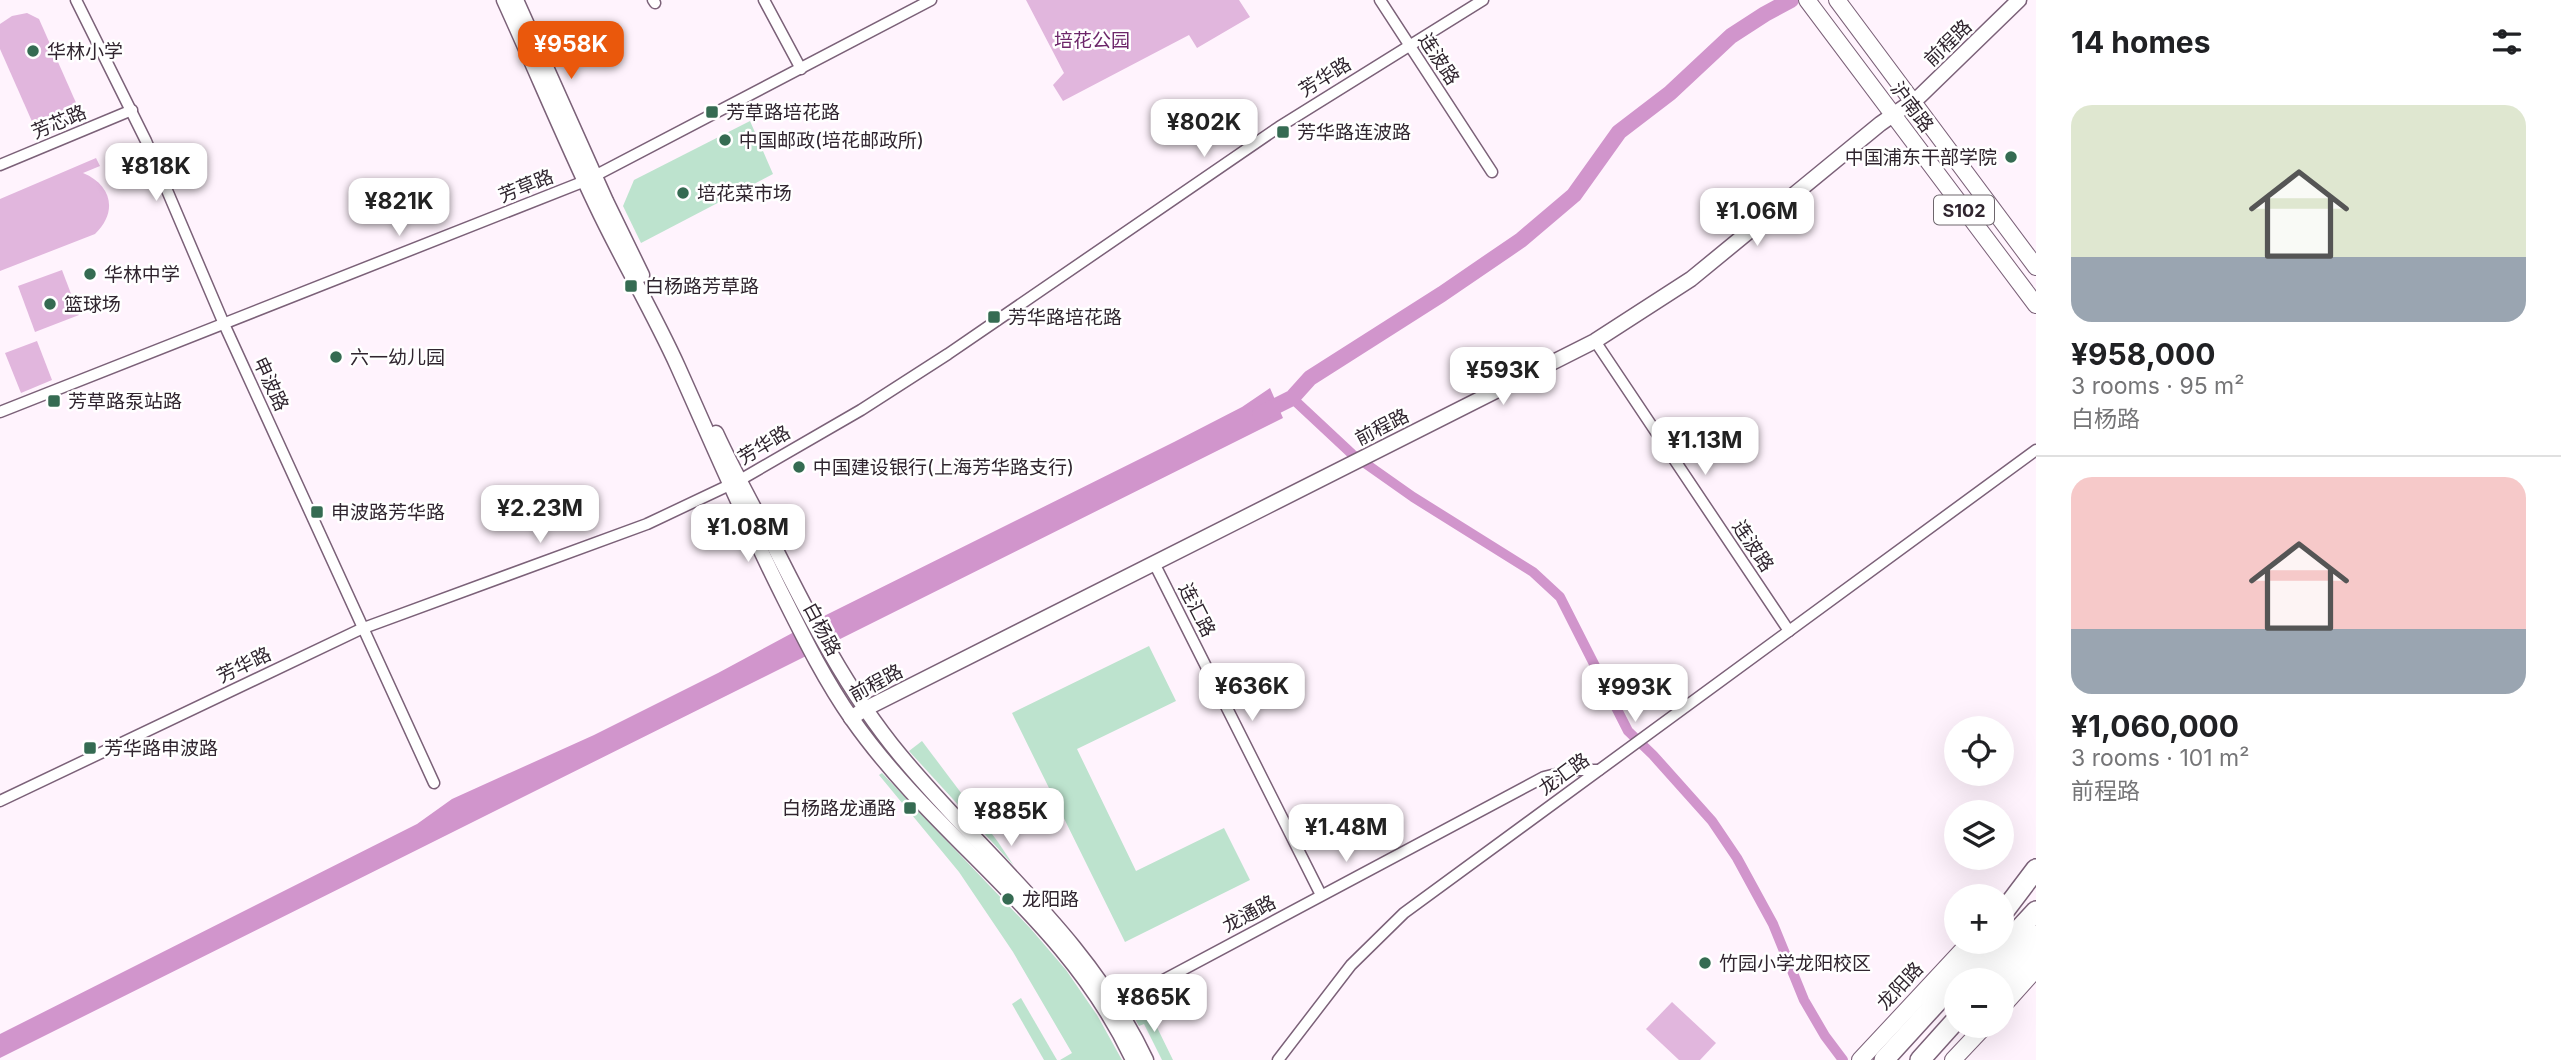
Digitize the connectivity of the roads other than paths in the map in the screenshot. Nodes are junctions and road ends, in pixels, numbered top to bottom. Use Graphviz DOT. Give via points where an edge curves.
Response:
graph roads {
  1 [pos="76,0"];
  2 [pos="504,0"];
  3 [pos="516,0"];
  4 [pos="764,0"];
  5 [pos="931,0"];
  6 [pos="1380,0"];
  7 [pos="1483,0"];
  8 [pos="1807,0"];
  9 [pos="2019,0"];
  10 [pos="1837,1"];
  11 [pos="1409,45"];
  12 [pos="801,69"];
  13 [pos="1912,102"];
  14 [pos="132,110"];
  15 [pos="1892,115"];
  16 [pos="0,165"];
  17 [pos="1492,172"];
  18 [pos="590,178"];
  19 [pos="2036,267"];
  20 [pos="2036,305"];
  21 [pos="224,324"];
  22 [pos="1595,341"];
  23 [pos="0,412"];
  24 [pos="2036,450"];
  25 [pos="734,482"];
  26 [pos="1155,565"];
  27 [pos="805,624"];
  28 [pos="361,629"];
  29 [pos="1789,631"];
  30 [pos="864,709"];
  31 [pos="851,718"];
  32 [pos="1599,770"];
  33 [pos="434,783"];
  34 [pos="0,801"];
  35 [pos="2036,868"];
  36 [pos="2014,893"];
  37 [pos="1321,895"];
  38 [pos="2014,898"];
  39 [pos="2036,911"];
  40 [pos="2036,935"];
  41 [pos="1960,954"];
  42 [pos="1972,954"];
  43 [pos="2036,957"];
  44 [pos="1983,968"];
  45 [pos="2005,968"];
  46 [pos="2036,969"];
  47 [pos="2014,978"];
  48 [pos="2014,994"];
  49 [pos="1112,1008"];
  50 [pos="1944,1010"];
  51 [pos="1944,1033"];
  52 [pos="1955,1038"];
  53 [pos="1974,1038"];
  54 [pos="1870,1058"];
  55 [pos="1133,1060"];
  56 [pos="1146,1060"];
  57 [pos="1278,1060"];
  58 [pos="1898,1060"];
  59 [pos="1920,1060"];
  60 [pos="1933,1060"];
  61 [pos="1953,1060"];
  1 -- 14 [label="street, 申波路"];
  2 -- 18 [label="main road, 白杨路"];
  3 -- 18 [label="main road, 白杨路"];
  4 -- 12 [label="street"];
  5 -- 12 [label="street, 芳草路"];
  6 -- 11 [label="street, 连波路"];
  7 -- 11 [label="street, 芳华路"];
  8 -- 15 [label="main road, 沪南路 / S102"];
  9 -- 13 [label="main road, 前程路"];
  10 -- 13 [label="main road, 沪南路 / S102"];
  11 -- 17 [label="street, 连波路"];
  11 -- 25 [label="street, 芳华路" via="1279,127 948,354"];
  12 -- 18 [label="street, 芳草路"];
  13 -- 15 [label="main road, 前程路"];
  13 -- 19 [label="main road, 沪南路 / S102"];
  14 -- 16 [label="street, 芳芯路"];
  14 -- 21 [label="street, 申波路"];
  15 -- 20 [label="main road, 沪南路 / S102"];
  15 -- 22 [label="main road, 前程路" via="1691,279"];
  18 -- 21 [label="street, 芳草路"];
  18 -- 25 [label="main road, 白杨路"];
  21 -- 23 [label="street, 芳草路"];
  21 -- 28 [label="street, 申波路"];
  22 -- 26 [label="main road, 前程路"];
  22 -- 29 [label="street, 连波路"];
  24 -- 29 [label="street, 龙汇路"];
  25 -- 27 [label="main road, 白杨路"];
  25 -- 28 [label="street, 芳华路" via="647,524"];
  26 -- 30 [label="main road, 前程路"];
  26 -- 37 [label="street, 连汇路"];
  27 -- 30 [label="main road, 白杨路" via="835,660"];
  27 -- 31 [label="main road, 白杨路" via="822,668"];
  28 -- 33 [label="street, 申波路"];
  28 -- 34 [label="street, 芳华路"];
  29 -- 32 [label="street, 龙汇路"];
  30 -- 31 [label="main road, 前程路"];
  30 -- 49 [label="main road, 白杨路" via="1091,966"];
  31 -- 49 [label="main road, 白杨路" via="919,800 1048,931"];
  32 -- 37 [label="street, 龙通路" via="1544,777"];
  32 -- 57 [label="street, 龙汇路" via="1389,926 1351,965"];
  35 -- 36 [label="main road"];
  35 -- 38 [label="highway"];
  37 -- 49 [label="street, 龙通路"];
  39 -- 44 [label="highway"];
  40 -- 45 [label="highway"];
  41 -- 54 [label="main road, 龙阳路"];
  42 -- 54 [label="highway" via="1936,1003"];
  43 -- 47 [label="highway"];
  46 -- 48 [label="main road"];
  49 -- 55 [label="main road, 白杨路"];
  49 -- 56 [label="main road, 白杨路"];
  50 -- 58 [label="highway"];
  51 -- 59 [label="highway"];
  52 -- 60 [label="highway"];
  53 -- 61 [label="main road"];
}
